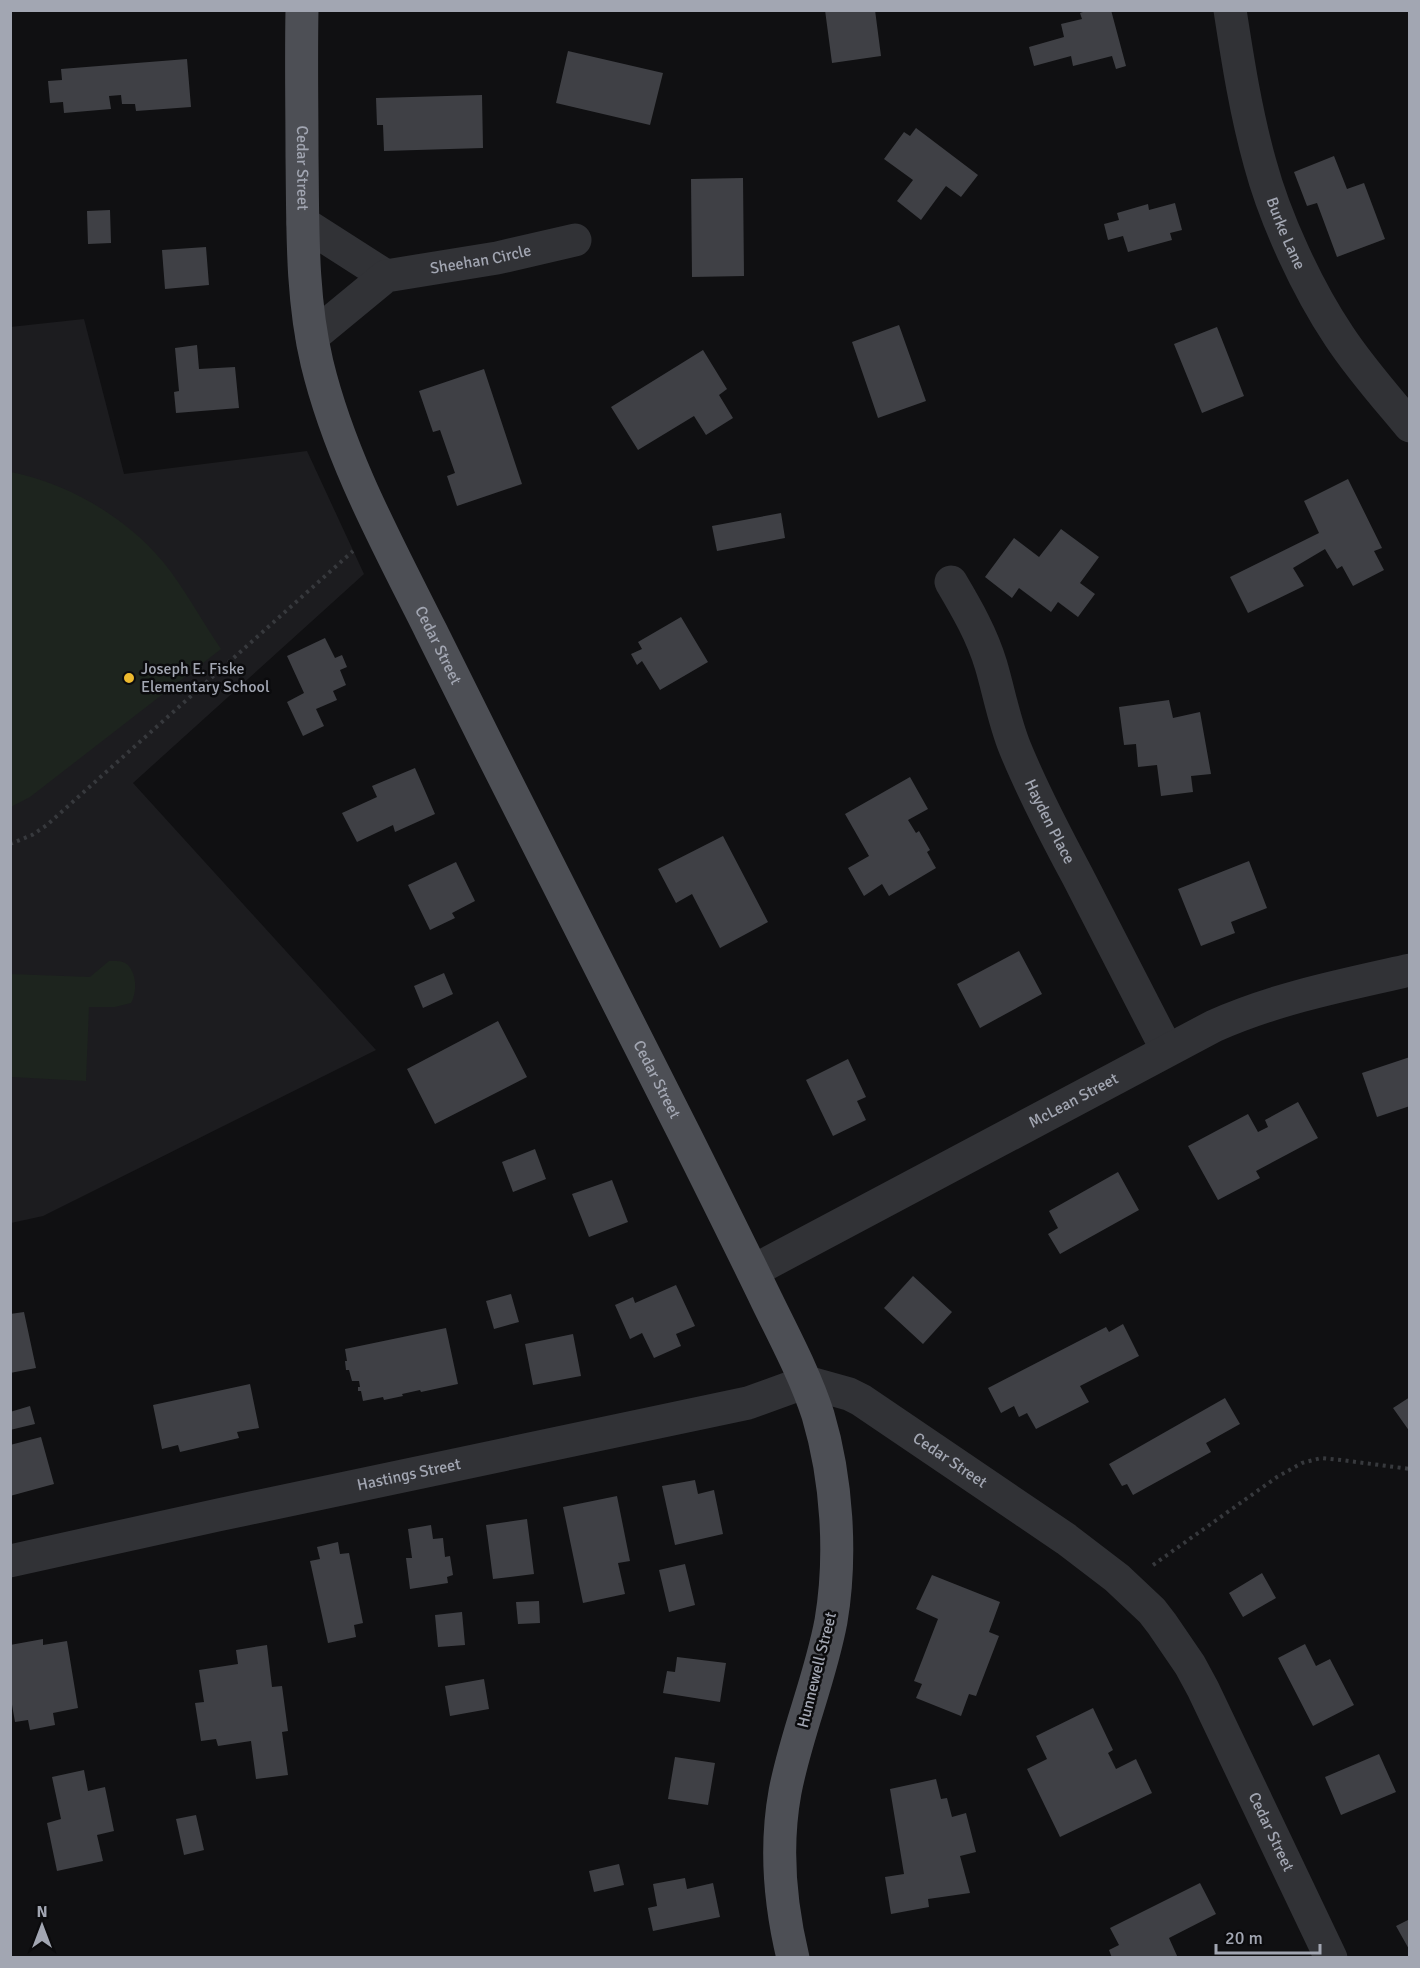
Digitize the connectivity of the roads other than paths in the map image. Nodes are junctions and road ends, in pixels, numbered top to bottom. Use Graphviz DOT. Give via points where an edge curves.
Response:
graph roads {
  1 [pos="302,10"];
  2 [pos="1230,10"];
  3 [pos="303,223"];
  4 [pos="574,240"];
  5 [pos="386,276"];
  6 [pos="312,337"];
  7 [pos="1410,426"];
  8 [pos="951,582"];
  9 [pos="1410,970"];
  10 [pos="1167,1050"];
  11 [pos="753,1271"];
  12 [pos="806,1382"];
  13 [pos="10,1561"];
  14 [pos="793,1958"];
  15 [pos="1331,1958"];
  1 -- 3 [label="main road, Cedar Street"];
  2 -- 7 [label="street, Burke Lane" via="1260,164 1306,279 1340,338"];
  3 -- 5 [label="street"];
  3 -- 6 [label="main road, Cedar Street"];
  4 -- 5 [label="street, Sheehan Circle" via="497,258"];
  5 -- 6 [label="street"];
  6 -- 11 [label="main road, Cedar Street" via="335,423 380,527"];
  8 -- 10 [label="street, Hayden Place" via="982,641 1015,748"];
  9 -- 10 [label="street, McLean Street" via="1266,1005"];
  10 -- 11 [label="street, McLean Street"];
  11 -- 12 [label="main road, Cedar Street"];
  12 -- 13 [label="street, Hastings Street" via="748,1403"];
  12 -- 14 [label="main road, Hunnewell Street" via="827,1457 837,1561 824,1652 793,1759 782,1817 780,1876"];
  12 -- 15 [label="street, Cedar Street" via="861,1400 1066,1539 1107,1569 1152,1611 1190,1665 1215,1713"];
}
